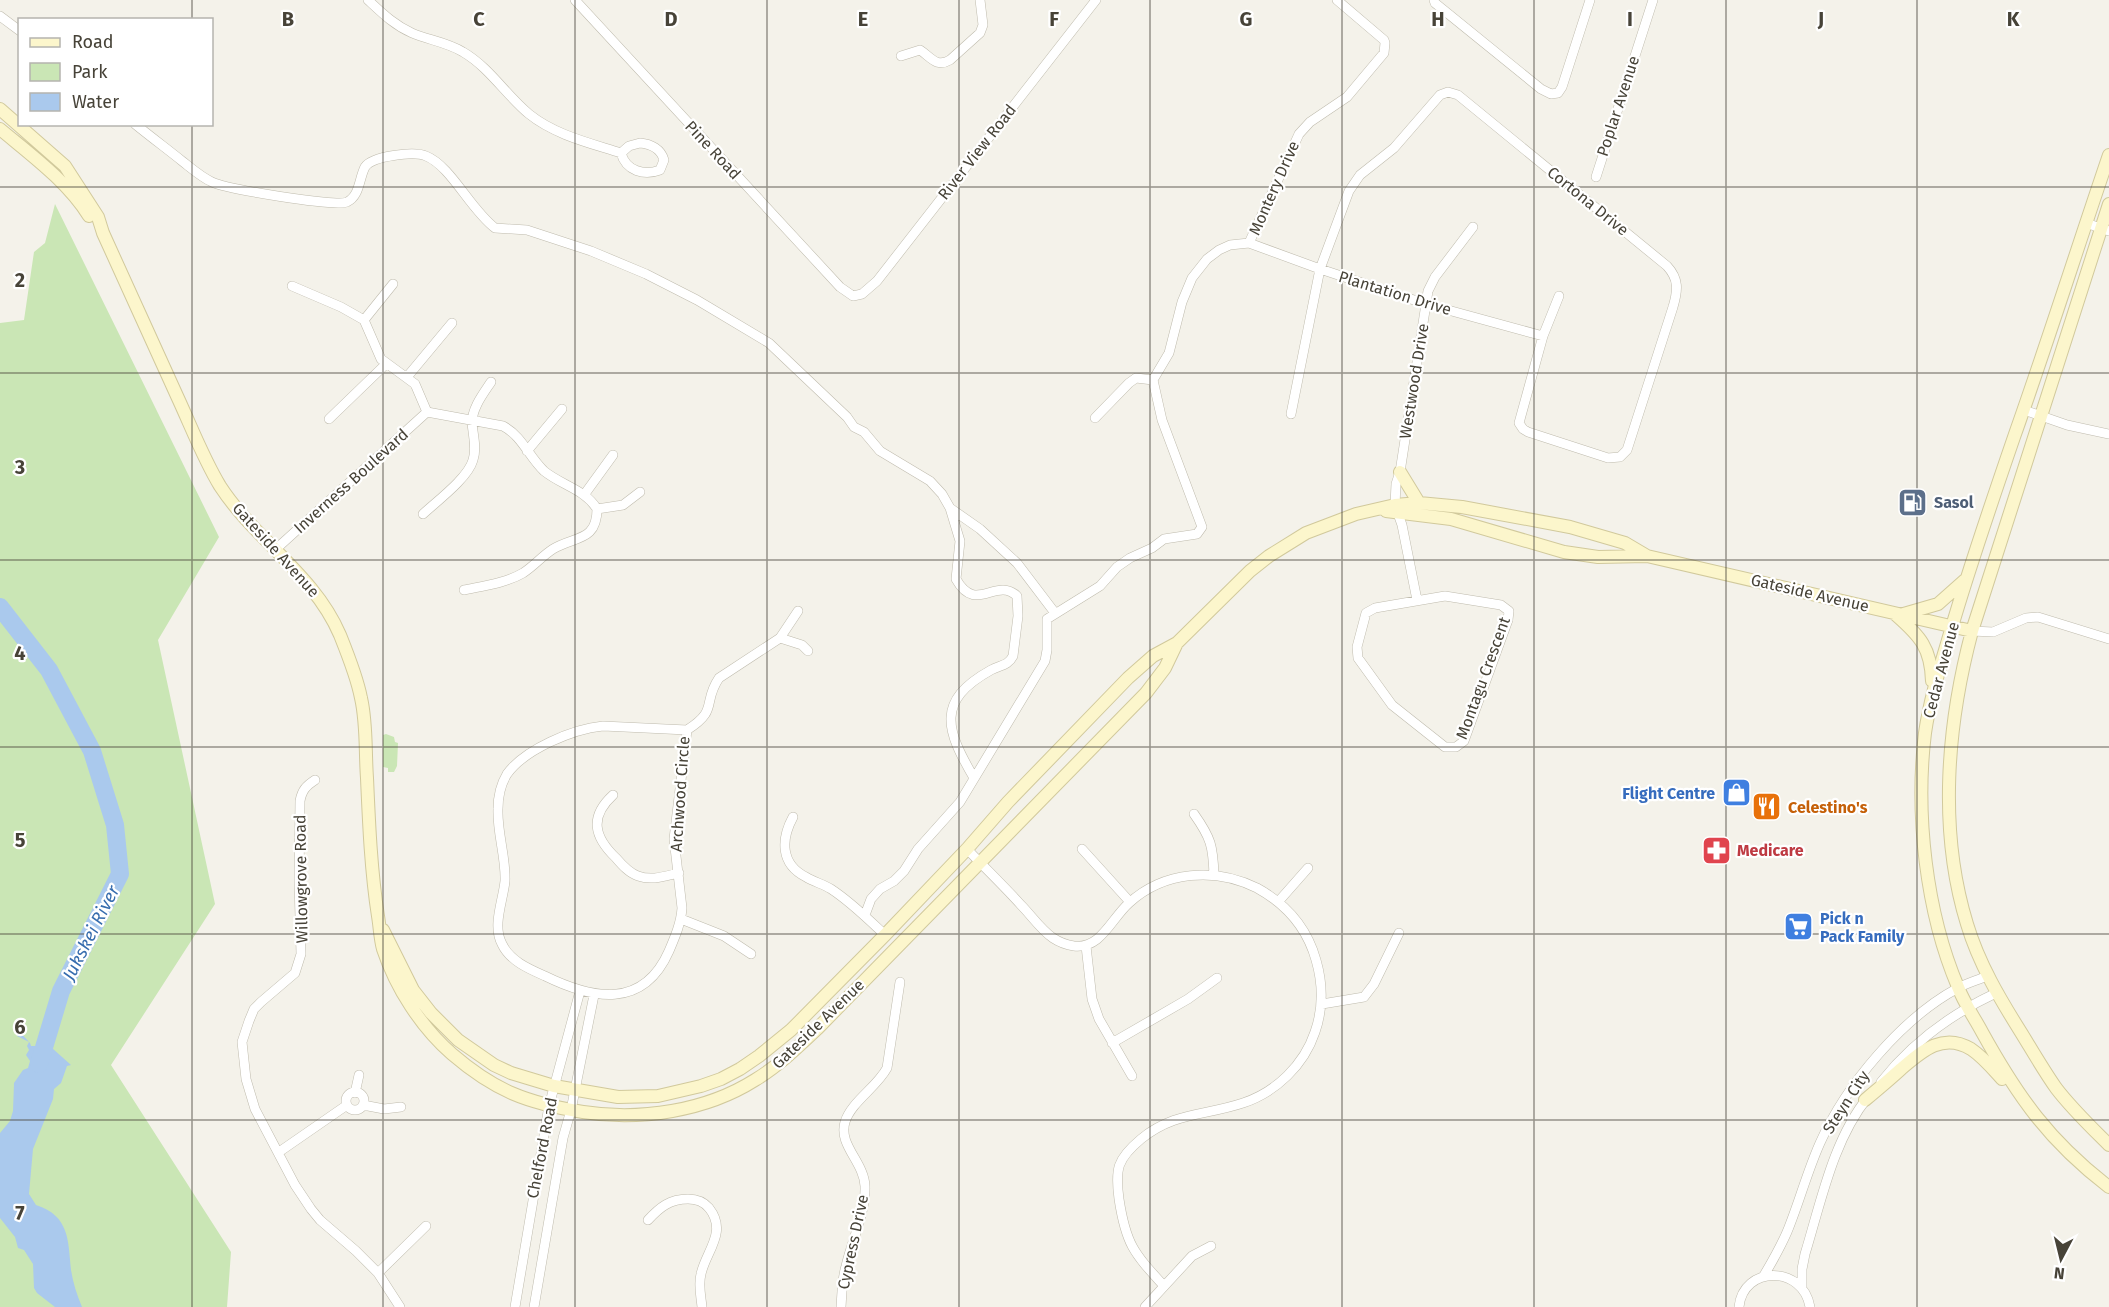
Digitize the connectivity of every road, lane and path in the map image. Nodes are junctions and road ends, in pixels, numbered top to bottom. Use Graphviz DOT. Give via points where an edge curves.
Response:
graph roads {
  1 [pos="368,0"];
  2 [pos="575,0"];
  3 [pos="980,0"];
  4 [pos="1096,0"];
  5 [pos="1337,0"];
  6 [pos="1434,0"];
  7 [pos="1590,0"];
  8 [pos="1653,0"];
  9 [pos="0,16"];
  10 [pos="18,30"];
  11 [pos="901,56"];
  12 [pos="0,109"];
  13 [pos="18,125"];
  14 [pos="19,126"];
  15 [pos="138,126"];
  16 [pos="0,129"];
  17 [pos="621,153"];
  18 [pos="2109,155"];
  19 [pos="1596,177"];
  20 [pos="2109,204"];
  21 [pos="2086,224"];
  22 [pos="1473,227"];
  23 [pos="2105,229"];
  24 [pos="103,233"];
  25 [pos="1249,243"];
  26 [pos="1320,269"];
  27 [pos="393,284"];
  28 [pos="292,286"];
  29 [pos="853,296"];
  30 [pos="1559,296"];
  31 [pos="1426,304"];
  32 [pos="364,320"];
  33 [pos="452,323"];
  34 [pos="1543,336"];
  35 [pos="386,364"];
  36 [pos="407,377"];
  37 [pos="1153,380"];
  38 [pos="491,382"];
  39 [pos="562,409"];
  40 [pos="2024,410"];
  41 [pos="427,412"];
  42 [pos="1291,414"];
  43 [pos="2040,416"];
  44 [pos="1095,418"];
  45 [pos="329,419"];
  46 [pos="472,421"];
  47 [pos="2109,434"];
  48 [pos="527,451"];
  49 [pos="613,455"];
  50 [pos="1400,472"];
  51 [pos="640,492"];
  52 [pos="585,495"];
  53 [pos="1419,503"];
  54 [pos="950,508"];
  55 [pos="597,509"];
  56 [pos="1396,509"];
  57 [pos="423,514"];
  58 [pos="276,549"];
  59 [pos="1647,556"];
  60 [pos="1965,580"];
  61 [pos="464,590"];
  62 [pos="1417,600"];
  63 [pos="798,611"];
  64 [pos="1055,613"];
  65 [pos="1897,615"];
  66 [pos="1952,627"];
  67 [pos="1972,631"];
  68 [pos="780,638"];
  69 [pos="2109,639"];
  70 [pos="1178,643"];
  71 [pos="808,651"];
  72 [pos="1933,692"];
  73 [pos="687,730"];
  74 [pos="974,778"];
  75 [pos="315,780"];
  76 [pos="613,795"];
  77 [pos="1194,814"];
  78 [pos="793,817"];
  79 [pos="967,849"];
  80 [pos="1082,849"];
  81 [pos="979,862"];
  82 [pos="1308,868"];
  83 [pos="679,873"];
  84 [pos="1214,875"];
  85 [pos="1130,902"];
  86 [pos="1278,902"];
  87 [pos="865,915"];
  88 [pos="681,919"];
  89 [pos="379,924"];
  90 [pos="1399,933"];
  91 [pos="885,935"];
  92 [pos="1086,946"];
  93 [pos="751,954"];
  94 [pos="1987,976"];
  95 [pos="1217,978"];
  96 [pos="900,982"];
  97 [pos="1958,988"];
  98 [pos="580,991"];
  99 [pos="1996,993"];
  100 [pos="594,995"];
  101 [pos="1322,1004"];
  102 [pos="1967,1007"];
  103 [pos="1112,1043"];
  104 [pos="563,1059"];
  105 [pos="580,1062"];
  106 [pos="359,1075"];
  107 [pos="1132,1076"];
  108 [pos="554,1086"];
  109 [pos="575,1091"];
  110 [pos="355,1093"];
  111 [pos="1865,1100"];
  112 [pos="2025,1104"];
  113 [pos="347,1105"];
  114 [pos="363,1105"];
  115 [pos="549,1106"];
  116 [pos="401,1107"];
  117 [pos="571,1110"];
  118 [pos="2109,1145"];
  119 [pos="279,1152"];
  120 [pos="2109,1187"];
  121 [pos="648,1220"];
  122 [pos="426,1226"];
  123 [pos="1211,1246"];
  124 [pos="378,1273"];
  125 [pos="1763,1277"];
  126 [pos="1164,1286"];
  127 [pos="1802,1288"];
  128 [pos="400,1307"];
  129 [pos="515,1307"];
  130 [pos="534,1307"];
  131 [pos="702,1307"];
  132 [pos="841,1307"];
  133 [pos="1145,1307"];
  134 [pos="1739,1307"];
  135 [pos="1810,1307"];
  1 -- 17 [label="street" via="400,27 469,56 543,124"];
  2 -- 29 [label="street, Pine Road" via="840,287"];
  3 -- 11 [label="street" via="980,33 950,60 937,63 920,50"];
  4 -- 29 [label="street, River View Road" via="877,281 862,294"];
  5 -- 25 [label="street, Montery Drive" via="1384,40 1384,53 1347,97 1299,134"];
  6 -- 7 [label="street" via="1551,94 1562,87"];
  8 -- 19 [label="street, Poplar Avenue"];
  9 -- 10 [label="street"];
  12 -- 13 [label="street, Gateside Avenue"];
  14 -- 24 [label="street, Gateside Avenue" via="65,166 98,217"];
  15 -- 54 [label="street" via="213,183 321,203 349,201 355,196 365,167 377,159 423,155 434,160 495,228 527,230 550,237 646,274 768,342 880,451 930,481"];
  16 -- 24 [label="street, Gateside Avenue" via="50,171"];
  17 -- 17 [label="street" via="628,166 639,172 652,173 663,164 661,152 652,145 629,146"];
  18 -- 21 [label="street, Cedar Avenue"];
  20 -- 23 [label="street, Cedar Avenue"];
  21 -- 23 [label="street"];
  21 -- 40 [label="street, Cedar Avenue"];
  22 -- 31 [label="street, Westwood Drive" via="1430,285"];
  23 -- 43 [label="street, Cedar Avenue"];
  24 -- 58 [label="street, Gateside Avenue" via="213,472 232,501"];
  25 -- 26 [label="street, Plantation Drive"];
  25 -- 37 [label="street, Montery Drive" via="1219,250 1207,258 1192,278 1169,353"];
  26 -- 31 [label="street, Plantation Drive"];
  26 -- 34 [label="street, Cortona Drive" via="1353,183 1394,148 1435,98 1453,93 1667,266 1677,281 1673,307 1633,432 1620,457 1608,458 1520,426"];
  26 -- 42 [label="street, Cortona Drive"];
  27 -- 32 [label="street"];
  28 -- 32 [label="street"];
  30 -- 34 [label="street, Cortona Drive"];
  31 -- 34 [label="street, Plantation Drive"];
  31 -- 50 [label="street, Westwood Drive"];
  32 -- 35 [label="street"];
  33 -- 36 [label="street"];
  35 -- 36 [label="street"];
  35 -- 45 [label="street"];
  36 -- 41 [label="street" via="418,389"];
  37 -- 44 [label="street" via="1136,378"];
  37 -- 64 [label="street" via="1162,420 1202,528 1197,534 1164,539 1130,558 1100,586"];
  38 -- 46 [label="street"];
  39 -- 48 [label="street"];
  40 -- 43 [label="street"];
  40 -- 60 [label="street, Cedar Avenue"];
  41 -- 46 [label="street"];
  41 -- 58 [label="street, Inverness Boulevard"];
  43 -- 47 [label="street"];
  43 -- 67 [label="street, Cedar Avenue"];
  46 -- 48 [label="street" via="503,426 512,431"];
  46 -- 57 [label="street" via="474,450 468,470"];
  48 -- 52 [label="street" via="545,472"];
  49 -- 52 [label="street"];
  50 -- 53 [label="street"];
  50 -- 56 [label="street, Westwood Drive"];
  51 -- 55 [label="street" via="622,505"];
  52 -- 55 [label="street"];
  53 -- 56 [label="street, Gateside Avenue"];
  53 -- 59 [label="street, Gateside Avenue" via="1570,527 1625,543"];
  54 -- 64 [label="street" via="1017,563"];
  54 -- 74 [label="street" via="960,541 956,579 960,586 972,596 1013,592 1018,605 1010,662 976,679 960,692 952,706 953,733"];
  55 -- 61 [label="street" via="596,524 583,537 551,550 523,573"];
  56 -- 59 [label="street, Gateside Avenue" via="1451,519 1564,552 1598,557"];
  56 -- 62 [label="street"];
  56 -- 70 [label="street, Gateside Avenue" via="1356,514 1287,544 1244,577"];
  58 -- 89 [label="street, Gateside Avenue" via="323,603 344,645 362,698"];
  59 -- 65 [label="street, Gateside Avenue"];
  60 -- 65 [label="street" via="1938,604"];
  60 -- 66 [label="street, Cedar Avenue"];
  62 -- 62 [label="street, Montagu Crescent" via="1445,596 1501,605 1509,611 1464,741 1456,747 1445,747 1392,705 1358,658 1366,613"];
  63 -- 68 [label="street"];
  64 -- 74 [label="street" via="1047,619 1045,661"];
  65 -- 66 [label="street, Gateside Avenue"];
  65 -- 72 [label="street" via="1924,645 1932,665"];
  66 -- 67 [label="street, Gateside Avenue"];
  66 -- 72 [label="street, Cedar Avenue"];
  67 -- 69 [label="street" via="1993,632 2038,617"];
  67 -- 94 [label="street, Cedar Avenue" via="1956,701 1950,802 1958,888 1966,924"];
  68 -- 71 [label="street"];
  68 -- 73 [label="street" via="719,678 706,715"];
  70 -- 79 [label="street, Gateside Avenue" via="1154,656 1128,678"];
  70 -- 81 [label="street, Gateside Avenue" via="1146,693"];
  72 -- 97 [label="street, Cedar Avenue" via="1922,765 1922,835 1934,908"];
  73 -- 83 [label="street, Archwood Circle" via="674,839"];
  73 -- 98 [label="street, Archwood Circle" via="603,726 581,730 524,758 501,786 498,808 505,882 498,925 501,944 529,969"];
  74 -- 87 [label="street" via="960,802 904,871 872,899"];
  75 -- 119 [label="street, Willowgrove Road" via="301,793 300,801 302,944 298,965 287,981 254,1009 242,1042 251,1098"];
  76 -- 83 [label="street" via="600,808 596,825 610,853 635,875 658,878"];
  77 -- 84 [label="street" via="1212,844"];
  78 -- 87 [label="street" via="786,831 785,855 790,864 806,878 831,888"];
  79 -- 81 [label="street"];
  79 -- 91 [label="street, Gateside Avenue"];
  80 -- 85 [label="street"];
  81 -- 92 [label="street" via="1051,937 1072,946"];
  81 -- 117 [label="street, Gateside Avenue" via="817,1029 752,1082 679,1110 621,1115"];
  82 -- 86 [label="street"];
  83 -- 88 [label="street, Archwood Circle"];
  84 -- 85 [label="street" via="1178,878"];
  84 -- 86 [label="street" via="1246,883"];
  85 -- 92 [label="street" via="1095,942"];
  86 -- 101 [label="street" via="1298,923 1313,949"];
  87 -- 91 [label="street"];
  88 -- 93 [label="street" via="724,936"];
  88 -- 100 [label="street, Archwood Circle" via="662,965 645,983 634,990"];
  89 -- 108 [label="street, Gateside Avenue" via="413,990 458,1040 494,1065"];
  89 -- 115 [label="street, Gateside Avenue" via="389,964 418,1016 439,1043 492,1084"];
  90 -- 101 [label="street" via="1364,997"];
  91 -- 109 [label="street, Gateside Avenue" via="791,1030 721,1079 658,1096 618,1097"];
  92 -- 103 [label="street" via="1092,999"];
  94 -- 97 [label="street, Steyn City"];
  94 -- 99 [label="street, Cedar Avenue"];
  95 -- 103 [label="street"];
  96 -- 132 [label="street, Cypress Drive" via="887,1068 854,1106 844,1124 845,1139 861,1168 865,1188 845,1267"];
  97 -- 102 [label="street, Cedar Avenue"];
  97 -- 125 [label="street, Steyn City" via="1894,1038 1848,1092 1823,1137 1786,1233"];
  98 -- 100 [label="street, Archwood Circle"];
  98 -- 104 [label="street, Chelford Road"];
  99 -- 102 [label="street, Steyn City"];
  99 -- 118 [label="street, Cedar Avenue" via="2057,1089"];
  100 -- 105 [label="street, Chelford Road"];
  101 -- 126 [label="street" via="1311,1043 1294,1070 1263,1094 1244,1103 1163,1123 1124,1154 1117,1184 1126,1237"];
  102 -- 111 [label="street, Steyn City" via="1911,1048"];
  102 -- 112 [label="street, Cedar Avenue"];
  103 -- 107 [label="street"];
  104 -- 105 [label="street"];
  104 -- 108 [label="street, Chelford Road"];
  105 -- 109 [label="street, Chelford Road"];
  106 -- 110 [label="street"];
  108 -- 109 [label="street, Gateside Avenue"];
  108 -- 115 [label="street, Chelford Road"];
  109 -- 117 [label="street, Chelford Road"];
  110 -- 113 [label="street" via="348,1097"];
  110 -- 114 [label="street" via="362,1095"];
  111 -- 112 [label="street" via="1923,1050 1951,1042 1981,1056"];
  111 -- 127 [label="street, Steyn City" via="1846,1133 1823,1192 1805,1254"];
  112 -- 120 [label="street, Cedar Avenue" via="2068,1153"];
  113 -- 114 [label="street" via="355,1110"];
  113 -- 119 [label="street"];
  114 -- 116 [label="street"];
  115 -- 117 [label="street, Gateside Avenue"];
  115 -- 129 [label="street, Chelford Road"];
  117 -- 130 [label="street, Chelford Road"];
  119 -- 124 [label="street, Willowgrove Road" via="295,1185 320,1220"];
  121 -- 131 [label="street" via="664,1204 682,1199 705,1203 711,1211 716,1239 700,1277"];
  122 -- 124 [label="street"];
  123 -- 126 [label="street" via="1192,1256"];
  124 -- 128 [label="street, Willowgrove Road"];
  125 -- 127 [label="street" via="1784,1277"];
  125 -- 134 [label="street, Steyn City" via="1744,1291"];
  126 -- 133 [label="street"];
  127 -- 135 [label="street"];
}
